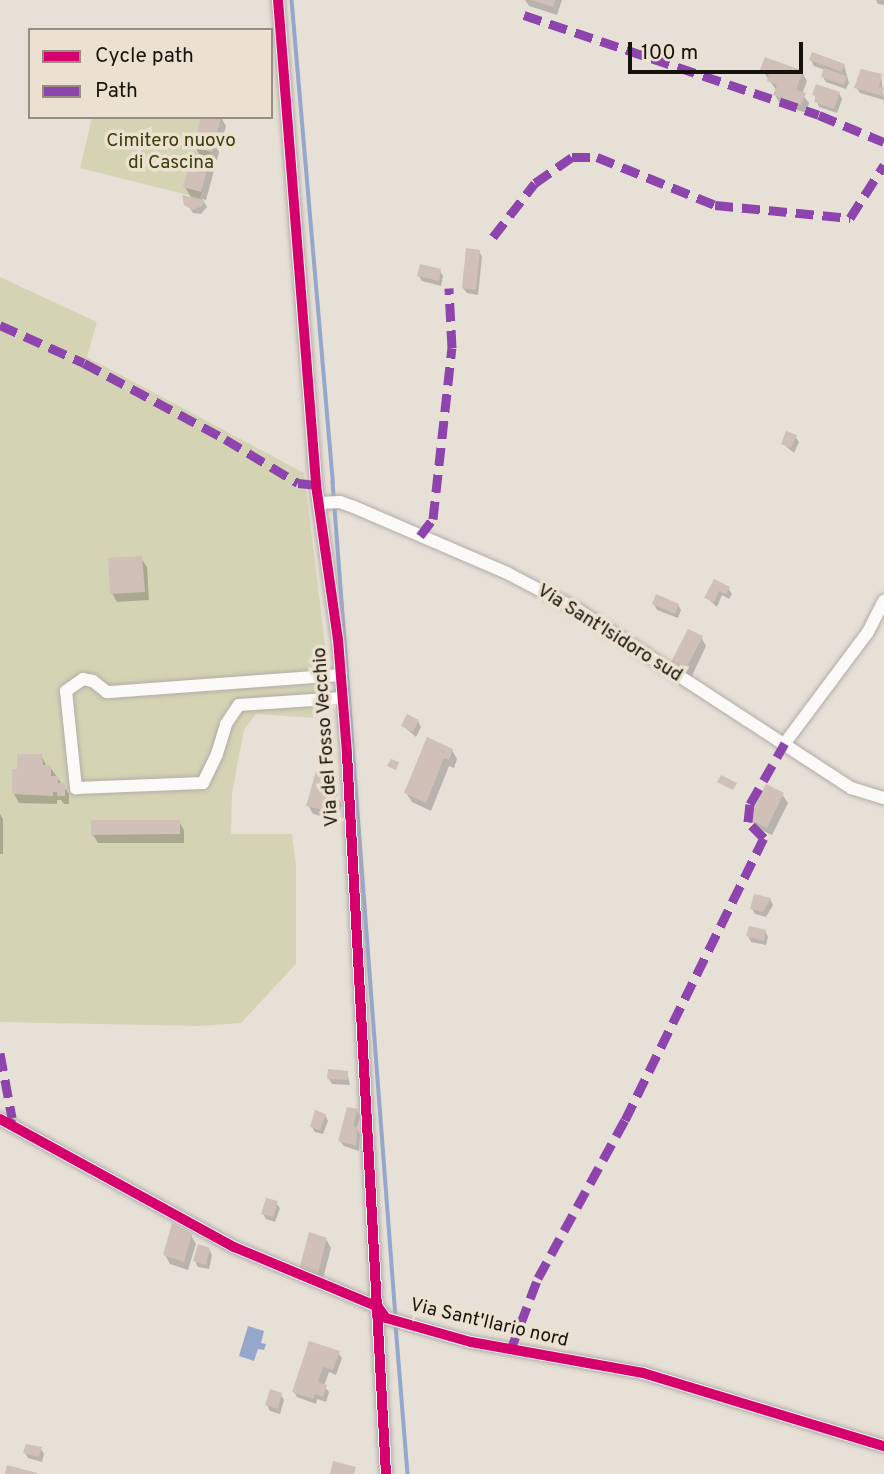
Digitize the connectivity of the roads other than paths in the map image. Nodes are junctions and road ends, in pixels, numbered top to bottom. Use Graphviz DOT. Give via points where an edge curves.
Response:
graph roads {
  1 [pos="278,0"];
  2 [pos="329,502"];
  3 [pos="884,601"];
  4 [pos="341,675"];
  5 [pos="234,684"];
  6 [pos="342,698"];
  7 [pos="239,705"];
  8 [pos="785,743"];
  9 [pos="884,797"];
  10 [pos="0,1119"];
  11 [pos="378,1307"];
  12 [pos="884,1446"];
  13 [pos="386,1474"];
  1 -- 2 [label="street, Via del Fosso Vecchio"];
  2 -- 4 [label="street, Via del Fosso Vecchio"];
  2 -- 8 [label="street, Via Sant'Isidoro sud" via="507,573 578,610"];
  3 -- 8 [label="street" via="868,632"];
  4 -- 5 [label="street"];
  4 -- 6 [label="street, Via del Fosso Vecchio"];
  5 -- 7 [label="street"];
  5 -- 7 [label="street" via="107,692 93,681 72,684 66,691 76,788 204,783 226,724"];
  6 -- 7 [label="street"];
  6 -- 11 [label="street, Via del Fosso Vecchio"];
  8 -- 9 [label="street, Via Sant'Isidoro sud" via="851,788"];
  10 -- 11 [label="street" via="234,1247"];
  11 -- 12 [label="street, Via Sant'Ilario nord" via="386,1318 471,1342 643,1373"];
  11 -- 13 [label="street, Via del Fosso Vecchio"];
}
